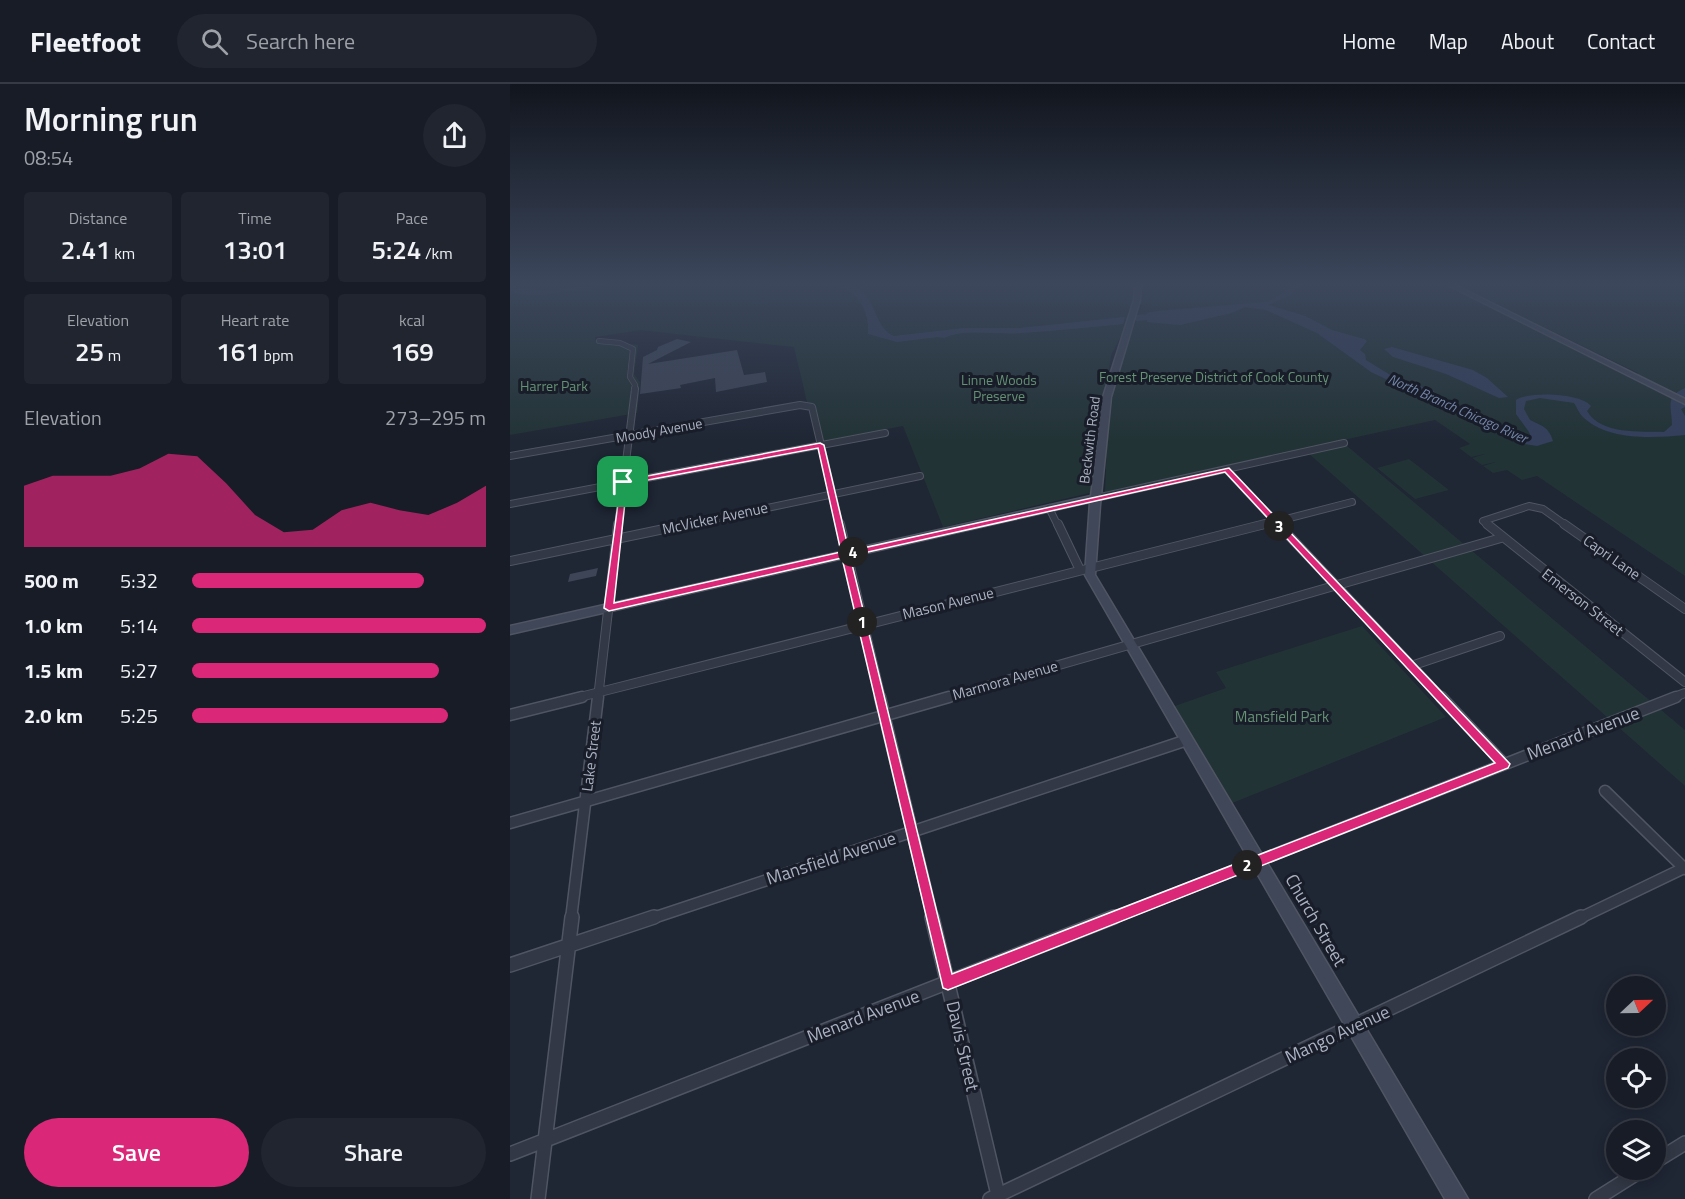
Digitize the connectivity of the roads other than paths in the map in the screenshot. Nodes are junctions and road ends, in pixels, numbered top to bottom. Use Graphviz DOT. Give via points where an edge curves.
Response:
graph roads {
  1 [pos="1125,336"];
  2 [pos="1554,336"];
  3 [pos="599,341"];
  4 [pos="1685,402"];
  5 [pos="807,405"];
  6 [pos="885,433"];
  7 [pos="629,435"];
  8 [pos="1344,443"];
  9 [pos="820,445"];
  10 [pos="510,456"];
  11 [pos="1227,470"];
  12 [pos="920,476"];
  13 [pos="623,482"];
  14 [pos="832,494"];
  15 [pos="1096,498"];
  16 [pos="1352,502"];
  17 [pos="510,504"];
  18 [pos="1049,508"];
  19 [pos="1274,521"];
  20 [pos="1483,521"];
  21 [pos="1501,538"];
  22 [pos="617,539"];
  23 [pos="845,554"];
  24 [pos="510,561"];
  25 [pos="1085,569"];
  26 [pos="1335,586"];
  27 [pos="609,608"];
  28 [pos="1685,609"];
  29 [pos="862,625"];
  30 [pos="510,630"];
  31 [pos="1500,636"];
  32 [pos="1131,644"];
  33 [pos="1410,666"];
  34 [pos="1685,682"];
  35 [pos="598,692"];
  36 [pos="1685,693"];
  37 [pos="510,715"];
  38 [pos="884,715"];
  39 [pos="1187,740"];
  40 [pos="1504,764"];
  41 [pos="1605,791"];
  42 [pos="586,801"];
  43 [pos="510,823"];
  44 [pos="912,832"];
  45 [pos="1258,861"];
  46 [pos="1684,869"];
  47 [pos="568,946"];
  48 [pos="510,965"];
  49 [pos="948,983"];
  50 [pos="1355,1025"];
  51 [pos="546,1140"];
  52 [pos="1685,1143"];
  53 [pos="510,1154"];
  54 [pos="1666,1155"];
  55 [pos="1626,1180"];
  56 [pos="996,1198"];
  57 [pos="538,1199"];
  58 [pos="1457,1199"];
  59 [pos="1596,1199"];
  1 -- 15 [label="street, Beckwith Road" via="1107,397"];
  2 -- 4 [label="street"];
  3 -- 7 [label="street, Lake Street" via="633,349 630,377 635,385"];
  5 -- 7 [label="street, Moody Avenue"];
  5 -- 9 [label="street, Davis Street" via="812,407"];
  6 -- 9 [label="street"];
  7 -- 10 [label="street, Moody Avenue"];
  7 -- 13 [label="street, Lake Street"];
  8 -- 11 [label="street"];
  9 -- 13 [label="street"];
  9 -- 14 [label="street, Davis Street"];
  11 -- 15 [label="street"];
  11 -- 19 [label="street"];
  12 -- 14 [label="street, McVicker Avenue"];
  13 -- 17 [label="street"];
  13 -- 22 [label="street, Lake Street"];
  14 -- 22 [label="street, McVicker Avenue"];
  14 -- 23 [label="street, Davis Street"];
  15 -- 18 [label="street"];
  15 -- 25 [label="street, Beckwith Road"];
  16 -- 19 [label="street, Mason Avenue"];
  18 -- 23 [label="street"];
  18 -- 25 [label="street, Church Street"];
  19 -- 25 [label="street, Mason Avenue"];
  19 -- 26 [label="street"];
  20 -- 21 [label="street, Emerson Street"];
  20 -- 28 [label="street, Capri Lane" via="1529,506 1539,507"];
  21 -- 26 [label="street, Marmora Avenue"];
  21 -- 34 [label="street, Emerson Street"];
  22 -- 24 [label="street, McVicker Avenue"];
  22 -- 27 [label="street, Lake Street"];
  23 -- 27 [label="street"];
  23 -- 29 [label="street, Davis Street"];
  25 -- 29 [label="street, Mason Avenue"];
  25 -- 32 [label="street, Church Street"];
  26 -- 32 [label="street, Marmora Avenue"];
  26 -- 33 [label="street"];
  27 -- 30 [label="street"];
  27 -- 35 [label="street, Lake Street"];
  29 -- 35 [label="street, Mason Avenue"];
  29 -- 38 [label="street, Davis Street"];
  31 -- 33 [label="street"];
  32 -- 38 [label="street, Marmora Avenue"];
  32 -- 39 [label="street, Church Street"];
  33 -- 40 [label="street"];
  35 -- 37 [label="street, Mason Avenue"];
  35 -- 42 [label="street, Lake Street"];
  36 -- 40 [label="street, Menard Avenue"];
  38 -- 42 [label="street, Marmora Avenue"];
  38 -- 44 [label="street, Davis Street"];
  39 -- 44 [label="street, Mansfield Avenue"];
  39 -- 45 [label="street, Church Street"];
  40 -- 45 [label="street, Menard Avenue"];
  41 -- 46 [label="street"];
  42 -- 43 [label="street, Marmora Avenue"];
  42 -- 47 [label="street, Lake Street"];
  44 -- 47 [label="street, Mansfield Avenue"];
  44 -- 49 [label="street, Davis Street"];
  45 -- 49 [label="street, Menard Avenue"];
  45 -- 50 [label="street, Church Street"];
  46 -- 50 [label="street, Mango Avenue"];
  47 -- 48 [label="street, Mansfield Avenue"];
  47 -- 51 [label="street, Lake Street"];
  49 -- 51 [label="street, Menard Avenue"];
  49 -- 56 [label="street, Davis Street"];
  50 -- 56 [label="street, Mango Avenue"];
  50 -- 58 [label="street, Church Street"];
  51 -- 53 [label="street, Menard Avenue"];
  51 -- 57 [label="street, Lake Street"];
  52 -- 54 [label="street"];
  55 -- 59 [label="street"];
}
